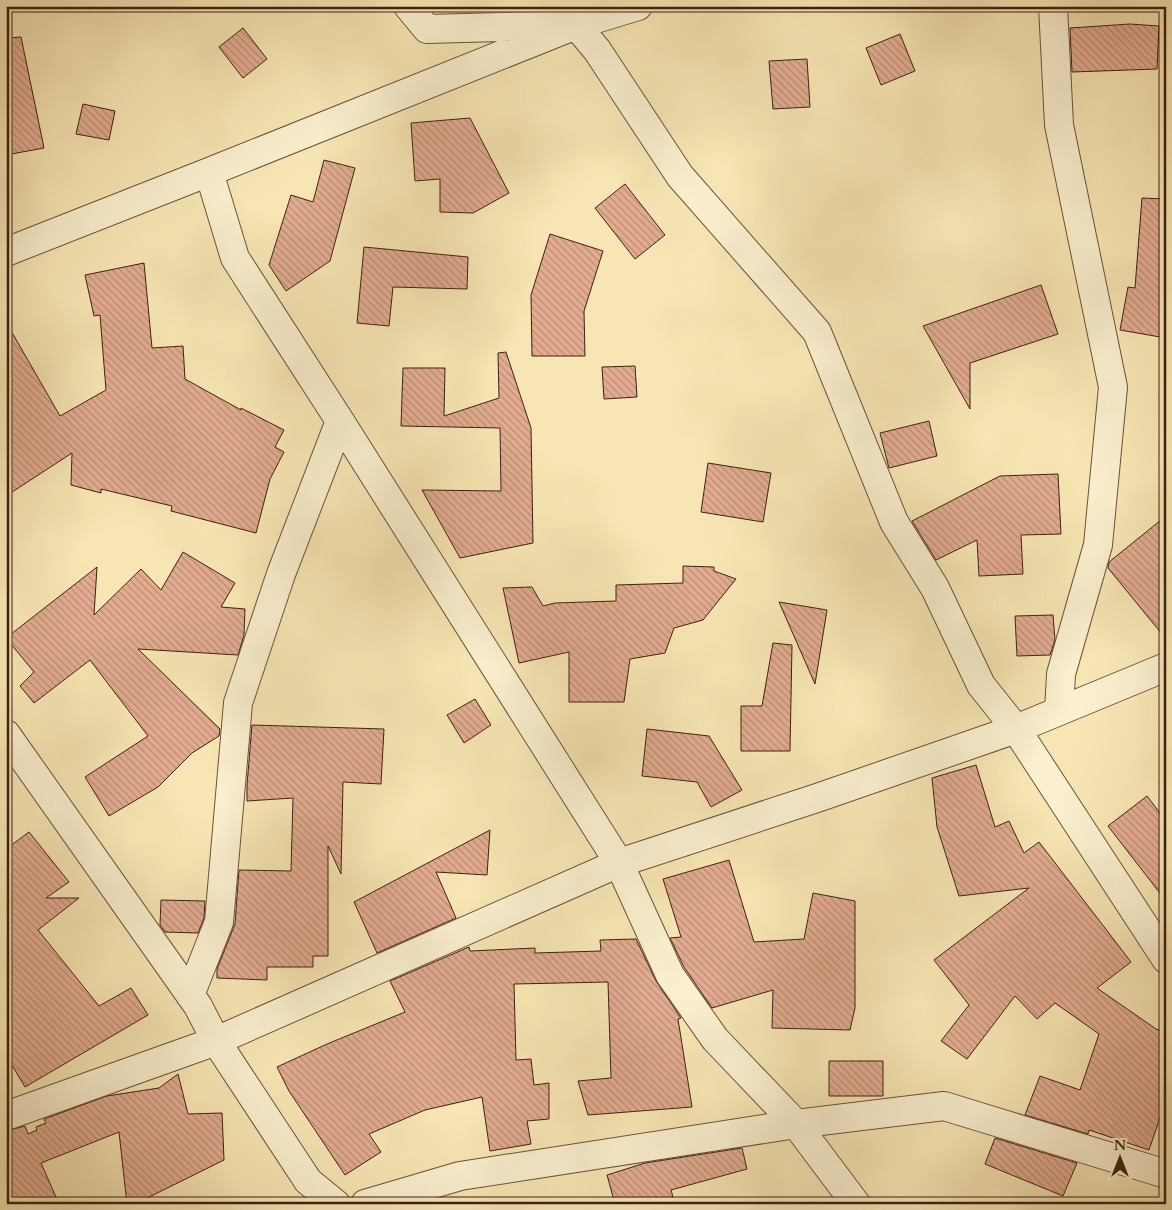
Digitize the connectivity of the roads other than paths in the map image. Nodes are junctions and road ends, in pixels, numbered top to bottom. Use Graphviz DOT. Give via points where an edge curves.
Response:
graph roads {
  1 [pos="408,6"];
  2 [pos="638,6"];
  3 [pos="1053,6"];
  4 [pos="571,16"];
  5 [pos="209,172"];
  6 [pos="6,252"];
  7 [pos="340,421"];
  8 [pos="1166,667"];
  9 [pos="1059,711"];
  10 [pos="1016,729"];
  11 [pos="6,734"];
  12 [pos="619,864"];
  13 [pos="1166,959"];
  14 [pos="190,995"];
  15 [pos="216,1041"];
  16 [pos="6,1116"];
  17 [pos="796,1124"];
  18 [pos="1166,1174"];
  19 [pos="336,1204"];
  20 [pos="366,1204"];
  21 [pos="856,1204"];
  1 -- 4 [label="street" via="427,29"];
  2 -- 4 [label="street"];
  3 -- 9 [label="street" via="1059,124 1113,388 1098,545 1061,674"];
  4 -- 5 [label="street"];
  4 -- 10 [label="street" via="680,176 817,332 894,522 935,588 981,685"];
  5 -- 6 [label="street"];
  5 -- 7 [label="street" via="235,258"];
  7 -- 12 [label="street"];
  7 -- 14 [label="street" via="281,574 238,704 219,922"];
  8 -- 9 [label="street"];
  9 -- 10 [label="street"];
  10 -- 12 [label="street"];
  10 -- 13 [label="street"];
  11 -- 14 [label="street"];
  12 -- 15 [label="street"];
  12 -- 17 [label="street" via="670,975 715,1039"];
  14 -- 15 [label="street"];
  15 -- 16 [label="street"];
  15 -- 19 [label="street" via="308,1182"];
  17 -- 18 [label="street" via="944,1106"];
  17 -- 20 [label="street" via="460,1176"];
  17 -- 21 [label="street"];
}
